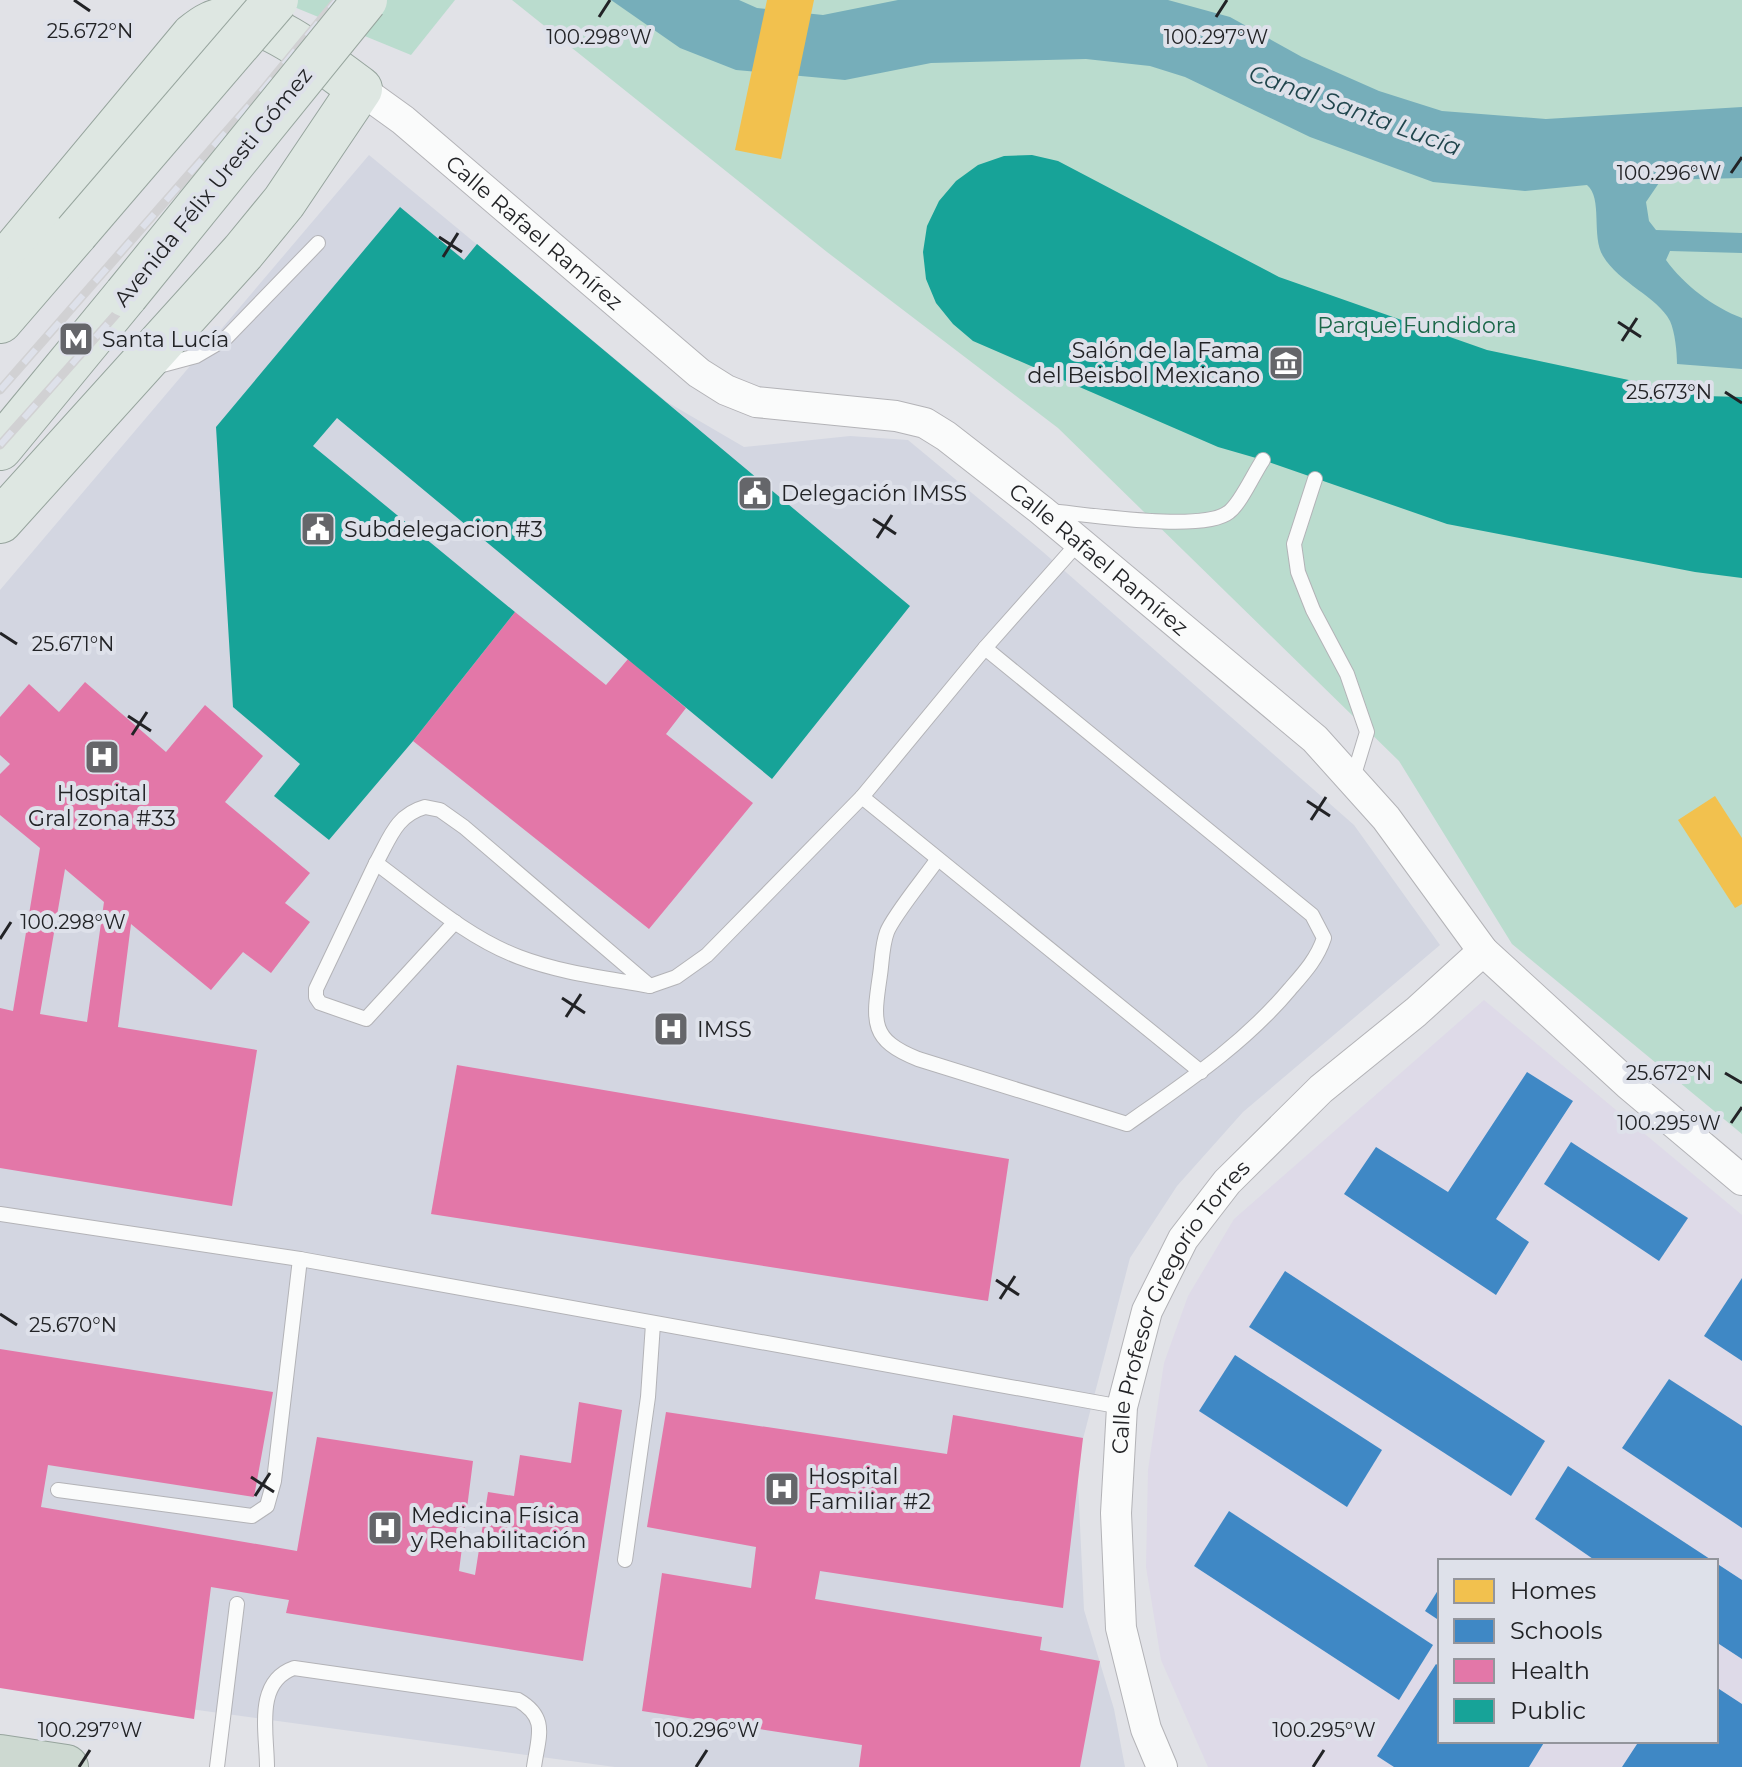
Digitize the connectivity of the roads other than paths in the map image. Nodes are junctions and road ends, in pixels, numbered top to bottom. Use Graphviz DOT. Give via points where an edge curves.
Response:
graph roads {
  1 [pos="276,0"];
  2 [pos="365,0"];
  3 [pos="360,89"];
  4 [pos="318,243"];
  5 [pos="0,268"];
  6 [pos="0,321"];
  7 [pos="135,372"];
  8 [pos="0,448"];
  9 [pos="1263,460"];
  10 [pos="1315,479"];
  11 [pos="1041,510"];
  12 [pos="0,521"];
  13 [pos="1079,542"];
  14 [pos="985,648"];
  15 [pos="1353,778"];
  16 [pos="862,797"];
  17 [pos="937,860"];
  18 [pos="376,863"];
  19 [pos="455,922"];
  20 [pos="1483,951"];
  21 [pos="650,986"];
  22 [pos="1201,1072"];
  23 [pos="1742,1180"];
  24 [pos="0,1214"];
  25 [pos="300,1259"];
  26 [pos="653,1324"];
  27 [pos="1122,1407"];
  28 [pos="58,1490"];
  29 [pos="625,1560"];
  30 [pos="237,1604"];
  31 [pos="0,1757"];
  32 [pos="66,1767"];
  33 [pos="217,1767"];
  34 [pos="267,1767"];
  35 [pos="534,1767"];
  36 [pos="1162,1767"];
  1 -- 6 [label="main road, bridge"];
  2 -- 8 [label="main road, Avenida Félix Uresti Gómez, bridge"];
  3 -- 5 [label="main road" via="252,21 210,23 193,36"];
  3 -- 7 [label="main road" via="284,202"];
  3 -- 11 [label="street, Calle Rafael Ramírez" via="699,373 726,390 756,402 925,423"];
  4 -- 7 [label="lane" via="225,339 196,356"];
  7 -- 12 [label="main road"];
  9 -- 11 [label="lane" via="1231,511 1217,519 1195,522"];
  10 -- 15 [label="lane" via="1294,544 1298,572 1347,674 1367,732"];
  11 -- 13 [label="street, Calle Rafael Ramírez"];
  13 -- 14 [label="lane"];
  13 -- 15 [label="street, Calle Rafael Ramírez" via="1315,739"];
  14 -- 16 [label="lane"];
  14 -- 22 [label="lane" via="1312,915 1318,926 1324,938 1312,964 1267,1017"];
  15 -- 20 [label="street, Calle Rafael Ramírez"];
  16 -- 17 [label="lane"];
  16 -- 21 [label="lane" via="707,955 676,977"];
  17 -- 22 [label="lane"];
  17 -- 22 [label="lane" via="887,931 874,1012 886,1042 918,1059 1127,1124"];
  18 -- 19 [label="lane"];
  18 -- 19 [label="lane" via="316,989 320,1003 366,1019"];
  18 -- 21 [label="lane" via="409,812 440,810"];
  19 -- 21 [label="lane" via="518,957"];
  20 -- 23 [label="street, Calle Rafael Ramírez"];
  20 -- 27 [label="street, Calle Profesor Gregorio Torres" via="1321,1089 1227,1182 1183,1239 1147,1311"];
  24 -- 25 [label="lane"];
  25 -- 26 [label="lane"];
  25 -- 28 [label="lane" via="267,1506 252,1516"];
  26 -- 27 [label="lane"];
  26 -- 29 [label="lane"];
  27 -- 36 [label="street, Calle Profesor Gregorio Torres" via="1116,1513 1121,1628 1146,1729"];
  30 -- 33 [label="lane"];
  31 -- 32 [label="highway"];
  34 -- 35 [label="lane" via="266,1697 282,1672 294,1668 518,1700 537,1714 540,1724"];
}
